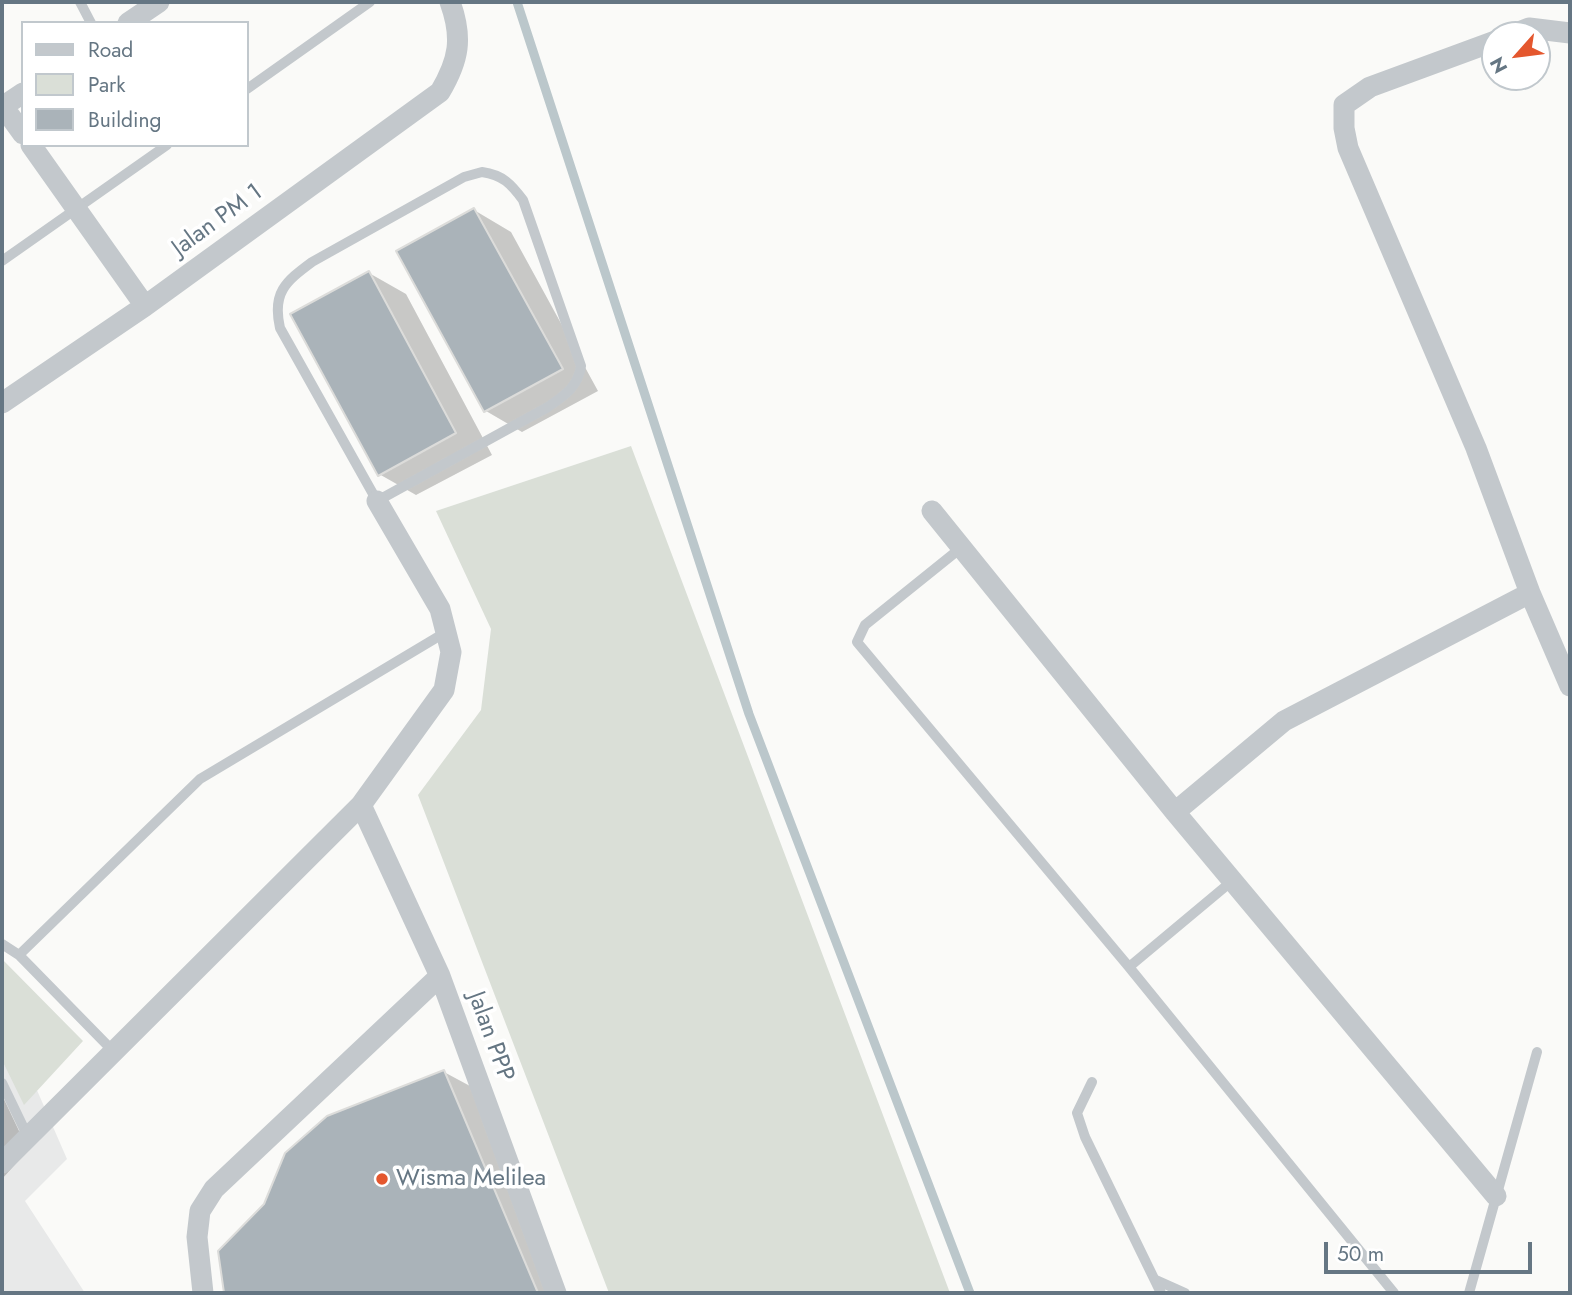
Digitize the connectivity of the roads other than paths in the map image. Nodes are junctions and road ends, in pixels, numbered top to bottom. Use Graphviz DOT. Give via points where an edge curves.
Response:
graph roads {
  1 [pos="80,2"];
  2 [pos="159,2"];
  3 [pos="370,2"];
  4 [pos="450,2"];
  5 [pos="90,21"];
  6 [pos="131,21"];
  7 [pos="1551,31"];
  8 [pos="1570,33"];
  9 [pos="1481,46"];
  10 [pos="248,88"];
  11 [pos="21,94"];
  12 [pos="2,106"];
  13 [pos="21,131"];
  14 [pos="32,147"];
  15 [pos="164,147"];
  16 [pos="77,209"];
  17 [pos="2,261"];
  18 [pos="145,306"];
  19 [pos="2,403"];
  20 [pos="377,501"];
  21 [pos="932,510"];
  22 [pos="962,547"];
  23 [pos="1530,593"];
  24 [pos="447,632"];
  25 [pos="1570,686"];
  26 [pos="361,805"];
  27 [pos="1175,812"];
  28 [pos="1232,881"];
  29 [pos="2,944"];
  30 [pos="19,955"];
  31 [pos="1129,967"];
  32 [pos="440,976"];
  33 [pos="113,1050"];
  34 [pos="1536,1052"];
  35 [pos="1093,1082"];
  36 [pos="2,1083"];
  37 [pos="28,1137"];
  38 [pos="2,1163"];
  39 [pos="1496,1196"];
  40 [pos="1156,1280"];
  41 [pos="202,1293"];
  42 [pos="555,1293"];
  43 [pos="1161,1293"];
  44 [pos="1185,1293"];
  45 [pos="1394,1293"];
  46 [pos="1469,1293"];
  1 -- 5 [label="lane"];
  2 -- 6 [label="street"];
  3 -- 10 [label="lane"];
  4 -- 18 [label="street, Jalan PM 1" via="458,46 453,70 440,92"];
  7 -- 8 [label="street"];
  9 -- 23 [label="street" via="1370,87 1344,105 1344,128 1348,148 1476,448"];
  11 -- 12 [label="street"];
  12 -- 13 [label="street"];
  14 -- 16 [label="street"];
  15 -- 16 [label="lane"];
  16 -- 17 [label="lane"];
  16 -- 18 [label="street"];
  18 -- 19 [label="street, Jalan PM 1"];
  20 -- 20 [label="lane" via="280,328 276,309 281,292 312,262 464,177 498,174 523,200 581,366 579,380 548,407"];
  20 -- 24 [label="street" via="440,609"];
  21 -- 22 [label="street"];
  22 -- 27 [label="street"];
  22 -- 31 [label="lane" via="865,625 857,642"];
  23 -- 25 [label="street"];
  23 -- 27 [label="street" via="1284,721"];
  24 -- 26 [label="street" via="451,652 444,690"];
  24 -- 30 [label="lane" via="200,779"];
  26 -- 32 [label="street, Jalan PPP"];
  26 -- 33 [label="street"];
  27 -- 28 [label="street"];
  28 -- 31 [label="lane"];
  28 -- 39 [label="street"];
  29 -- 30 [label="lane"];
  30 -- 33 [label="lane"];
  31 -- 45 [label="lane"];
  32 -- 41 [label="street" via="214,1189 200,1211 197,1237"];
  32 -- 42 [label="street, Jalan PPP"];
  33 -- 37 [label="street"];
  34 -- 39 [label="lane"];
  35 -- 40 [label="lane" via="1077,1113"];
  36 -- 37 [label="lane"];
  37 -- 38 [label="street"];
  39 -- 46 [label="lane"];
  40 -- 43 [label="lane"];
  40 -- 44 [label="lane"];
}
